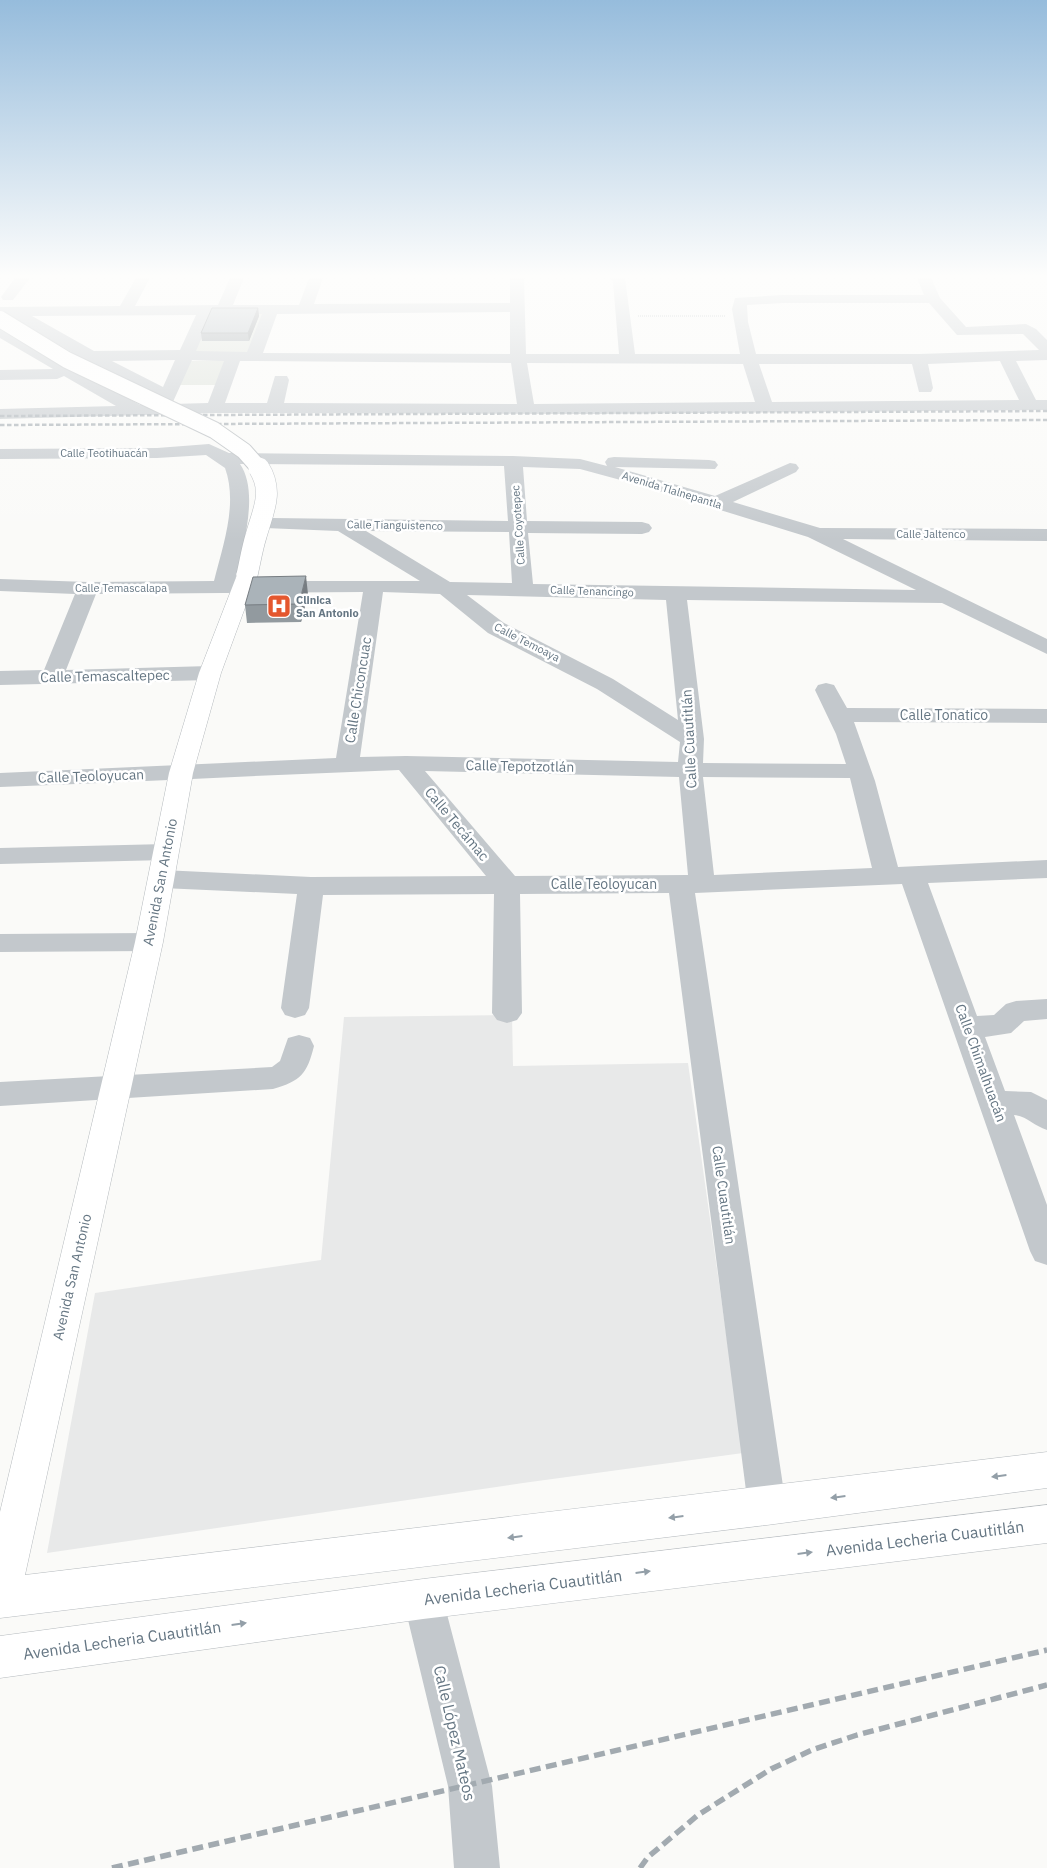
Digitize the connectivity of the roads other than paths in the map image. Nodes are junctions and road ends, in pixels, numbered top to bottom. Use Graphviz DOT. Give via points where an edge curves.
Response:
graph roads {
  1 [pos="53,365"];
  2 [pos="78,365"];
  3 [pos="104,365"];
  4 [pos="181,365"];
  5 [pos="231,365"];
  6 [pos="519,365"];
  7 [pos="752,365"];
  8 [pos="920,365"];
  9 [pos="1017,365"];
  10 [pos="59,370"];
  11 [pos="0,375"];
  12 [pos="281,380"];
  13 [pos="925,388"];
  14 [pos="164,403"];
  15 [pos="1038,405"];
  16 [pos="765,407"];
  17 [pos="215,408"];
  18 [pos="274,408"];
  19 [pos="526,409"];
  20 [pos="136,410"];
  21 [pos="0,414"];
  22 [pos="32,414"];
  23 [pos="209,449"];
  24 [pos="5,454"];
  25 [pos="267,457"];
  26 [pos="513,461"];
  27 [pos="580,464"];
  28 [pos="709,464"];
  29 [pos="790,468"];
  30 [pos="0,472"];
  31 [pos="715,502"];
  32 [pos="272,524"];
  33 [pos="341,524"];
  34 [pos="519,527"];
  35 [pos="642,528"];
  36 [pos="815,533"];
  37 [pos="1047,535"];
  38 [pos="237,583"];
  39 [pos="0,585"];
  40 [pos="374,586"];
  41 [pos="444,587"];
  42 [pos="88,588"];
  43 [pos="523,589"];
  44 [pos="676,594"];
  45 [pos="942,597"];
  46 [pos="1047,647"];
  47 [pos="210,674"];
  48 [pos="52,677"];
  49 [pos="0,678"];
  50 [pos="826,690"];
  51 [pos="842,715"];
  52 [pos="1047,716"];
  53 [pos="692,739"];
  54 [pos="346,764"];
  55 [pos="406,764"];
  56 [pos="690,770"];
  57 [pos="860,771"];
  58 [pos="181,773"];
  59 [pos="0,780"];
  60 [pos="0,856"];
  61 [pos="164,865"];
  62 [pos="1047,869"];
  63 [pos="899,876"];
  64 [pos="508,884"];
  65 [pos="691,884"];
  66 [pos="311,886"];
  67 [pos="149,942"];
  68 [pos="0,943"];
  69 [pos="295,1008"];
  70 [pos="1047,1008"];
  71 [pos="507,1012"];
  72 [pos="968,1027"];
  73 [pos="299,1046"];
  74 [pos="114,1088"];
  75 [pos="0,1094"];
  76 [pos="995,1102"];
  77 [pos="1047,1118"];
  78 [pos="1047,1251"];
  79 [pos="1047,1470"];
  80 [pos="767,1506"];
  81 [pos="1047,1524"];
  82 [pos="0,1598"];
  83 [pos="423,1599"];
  84 [pos="0,1657"];
  85 [pos="477,1868"];
  1 -- 10 [label="street"];
  2 -- 38 [label="main road, Avenida San Antonio, bridge" via="214,430 235,443 260,467 266,481 267,502"];
  3 -- 14 [label="street"];
  4 -- 14 [label="street"];
  5 -- 17 [label="street"];
  6 -- 19 [label="street"];
  7 -- 16 [label="street"];
  8 -- 13 [label="street"];
  9 -- 15 [label="street"];
  10 -- 11 [label="street"];
  10 -- 20 [label="street"];
  10 -- 22 [label="street"];
  12 -- 18 [label="street"];
  14 -- 17 [label="street"];
  14 -- 20 [label="street"];
  15 -- 16 [label="street"];
  16 -- 19 [label="street"];
  17 -- 18 [label="street"];
  18 -- 19 [label="street"];
  20 -- 22 [label="street"];
  21 -- 22 [label="street"];
  23 -- 24 [label="street, Calle Teotihuacán" via="157,453"];
  23 -- 25 [label="street, Calle Teotihuacán"];
  23 -- 38 [label="street, Avenida San Antonio" via="233,467 238,478"];
  24 -- 30 [label="street"];
  25 -- 26 [label="street, Avenida Tlalnepantla"];
  26 -- 27 [label="street, Avenida Tlalnepantla"];
  26 -- 34 [label="street, Calle Coyotepec"];
  27 -- 28 [label="street" via="622,461"];
  27 -- 31 [label="street, Avenida Tlalnepantla"];
  29 -- 31 [label="street"];
  31 -- 36 [label="street, Avenida Tlalnepantla"];
  32 -- 33 [label="street, Calle Tianguistenco"];
  33 -- 34 [label="street, Calle Tianguistenco"];
  33 -- 41 [label="street, Calle Temoaya"];
  34 -- 35 [label="street, Calle Tianguistenco"];
  34 -- 43 [label="street, Calle Coyotepec"];
  36 -- 37 [label="street, Calle Jaltenco"];
  36 -- 45 [label="street, Avenida Tlalnepantla"];
  38 -- 40 [label="street, Calle Tenancingo"];
  38 -- 42 [label="street, Calle Temascalapa"];
  38 -- 47 [label="main road, Avenida San Antonio"];
  39 -- 42 [label="street, Calle Temascalapa"];
  40 -- 41 [label="street, Calle Tenancingo"];
  40 -- 54 [label="street, Calle Chiconcuac"];
  41 -- 43 [label="street, Calle Tenancingo"];
  41 -- 53 [label="street, Calle Temoaya" via="496,628 604,684"];
  42 -- 48 [label="street"];
  43 -- 44 [label="street, Calle Tenancingo"];
  44 -- 45 [label="street, Calle Tenancingo"];
  44 -- 53 [label="street, Calle Cuautitlán"];
  45 -- 46 [label="street, Avenida Tlalnepantla"];
  47 -- 48 [label="street, Calle Temascaltepec"];
  47 -- 58 [label="main road, Avenida San Antonio"];
  48 -- 49 [label="street, Calle Temascaltepec"];
  50 -- 51 [label="street, Calle Chimalhuacán"];
  51 -- 52 [label="street, Calle Tonatico"];
  51 -- 57 [label="street, Calle Chimalhuacán"];
  53 -- 56 [label="street, Calle Cuautitlán"];
  54 -- 55 [label="street, Calle Tepotzotlán"];
  54 -- 58 [label="street, Calle Tepotzotlán" via="214,768"];
  55 -- 56 [label="street, Calle Tepotzotlán"];
  55 -- 64 [label="street, Calle Tecámac"];
  56 -- 57 [label="street, Calle Tepotzotlán"];
  56 -- 65 [label="street, Calle Cuautitlán"];
  57 -- 63 [label="street, Calle Chimalhuacán"];
  58 -- 59 [label="street, Calle Teoloyucan"];
  58 -- 61 [label="main road, Avenida San Antonio"];
  60 -- 61 [label="street, Calle Teoloyucan"];
  61 -- 66 [label="street, Calle Teoloyucan"];
  61 -- 67 [label="main road, Avenida San Antonio"];
  62 -- 63 [label="street, Calle Teoloyucan"];
  63 -- 65 [label="street, Calle Teoloyucan"];
  63 -- 72 [label="street, Calle Chimalhuacán"];
  64 -- 65 [label="street, Calle Teoloyucan"];
  64 -- 66 [label="street, Calle Teoloyucan"];
  64 -- 71 [label="street"];
  65 -- 80 [label="street, Calle Cuautitlán"];
  66 -- 69 [label="street"];
  67 -- 68 [label="street"];
  67 -- 74 [label="main road, Avenida San Antonio"];
  70 -- 72 [label="street" via="1016,1010 1001,1025"];
  72 -- 76 [label="street, Calle Chimalhuacán"];
  73 -- 74 [label="street" via="293,1067 286,1075 273,1078"];
  74 -- 75 [label="street"];
  74 -- 82 [label="main road, Avenida San Antonio"];
  76 -- 77 [label="street" via="1031,1104"];
  76 -- 78 [label="street, Calle Chimalhuacán"];
  79 -- 80 [label="main road, one-way"];
  80 -- 82 [label="main road, one-way"];
  83 -- 81 [label="main road, Avenida Lecheria Cuautitlán, one-way"];
  84 -- 83 [label="main road, Avenida Lecheria Cuautitlán, one-way"];
  83 -- 85 [label="street, Calle López Mateos" via="470,1786"];
}
